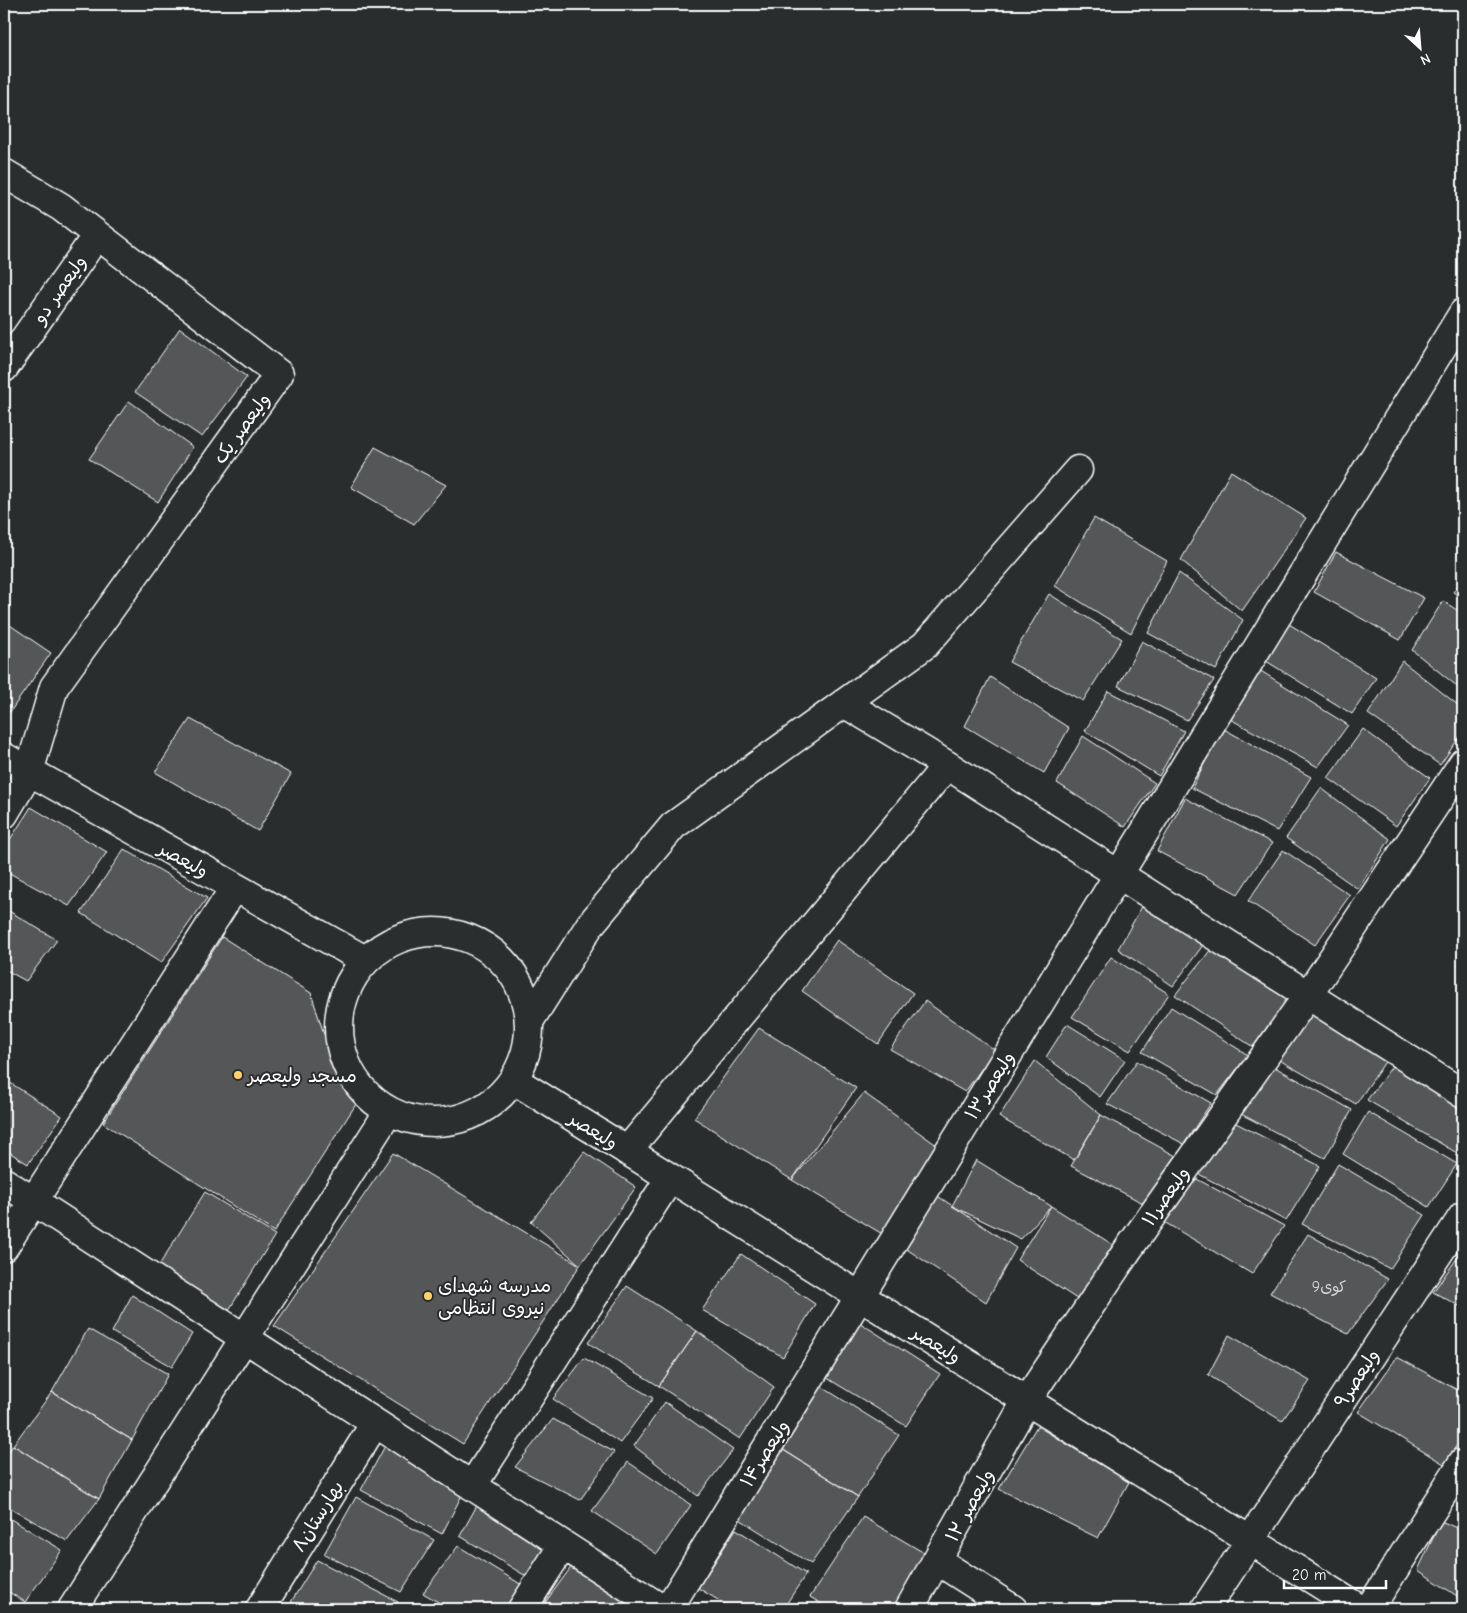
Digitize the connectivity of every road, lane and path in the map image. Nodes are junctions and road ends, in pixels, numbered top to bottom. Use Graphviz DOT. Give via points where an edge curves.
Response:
graph roads {
  1 [pos="4,173"];
  2 [pos="97,235"];
  3 [pos="1463,313"];
  4 [pos="4,368"];
  5 [pos="1078,470"];
  6 [pos="844,703"];
  7 [pos="4,758"];
  8 [pos="1463,763"];
  9 [pos="947,765"];
  10 [pos="29,772"];
  11 [pos="4,814"];
  12 [pos="1119,875"];
  13 [pos="235,887"];
  14 [pos="365,960"];
  15 [pos="1308,995"];
  16 [pos="530,1020"];
  17 [pos="514,1080"];
  18 [pos="1463,1094"];
  19 [pos="389,1111"];
  20 [pos="627,1150"];
  21 [pos="670,1178"];
  22 [pos="4,1182"];
  23 [pos="33,1201"];
  24 [pos="1463,1216"];
  25 [pos="4,1247"];
  26 [pos="860,1296"];
  27 [pos="244,1338"];
  28 [pos="1027,1400"];
  29 [pos="375,1423"];
  30 [pos="1463,1462"];
  31 [pos="472,1486"];
  32 [pos="1250,1540"];
  33 [pos="562,1545"];
  34 [pos="938,1561"];
  35 [pos="72,1609"];
  36 [pos="260,1609"];
  37 [pos="522,1609"];
  38 [pos="662,1609"];
  39 [pos="668,1609"];
  40 [pos="909,1609"];
  41 [pos="1013,1609"];
  42 [pos="1205,1609"];
  43 [pos="1360,1609"];
  44 [pos="1369,1609"];
  1 -- 2 [label="street, ولیعصر یک" via="60,207"];
  2 -- 4 [label="street, ولیعصر دو"];
  2 -- 10 [label="street, ولیعصر یک" via="279,374 54,687"];
  3 -- 12 [label="street, ولیعصر۱۳"];
  5 -- 6 [label="street" via="925,645"];
  6 -- 9 [label="street"];
  6 -- 16 [label="street" via="673,826 590,925"];
  7 -- 10 [label="street, ولیعصر"];
  8 -- 15 [label="street, ولیعصر۱۱"];
  9 -- 12 [label="street"];
  9 -- 20 [label="street"];
  10 -- 11 [label="street"];
  10 -- 13 [label="street, ولیعصر"];
  12 -- 15 [label="street"];
  12 -- 26 [label="street, ولیعصر۱۳"];
  13 -- 14 [label="street, ولیعصر"];
  13 -- 23 [label="street"];
  14 -- 16 [label="street" via="390,941 420,932 452,932 482,943 506,963 523,989"];
  14 -- 19 [label="street" via="348,984 339,1012 339,1042 348,1070 365,1094"];
  15 -- 18 [label="street"];
  15 -- 28 [label="street, ولیعصر۱۱" via="1126,1251"];
  16 -- 17 [label="street" via="527,1051"];
  17 -- 19 [label="street" via="487,1106 470,1115 443,1122 415,1121"];
  17 -- 20 [label="street, ولیعصر"];
  19 -- 27 [label="street"];
  20 -- 21 [label="street, ولیعصر"];
  21 -- 26 [label="street, ولیعصر"];
  21 -- 31 [label="street"];
  22 -- 23 [label="street"];
  23 -- 25 [label="street"];
  23 -- 27 [label="street"];
  24 -- 32 [label="street, ولیعصر۹"];
  26 -- 28 [label="street, ولیعصر"];
  26 -- 39 [label="street, ولیعصر۱۴"];
  27 -- 29 [label="street"];
  27 -- 35 [label="street"];
  28 -- 32 [label="street, ولیعصر"];
  28 -- 34 [label="street, ولیعصر ۱۲"];
  29 -- 31 [label="street"];
  29 -- 36 [label="street, بهارستان۸"];
  30 -- 44 [label="street"];
  31 -- 33 [label="street"];
  32 -- 42 [label="street, ولیعصر۹"];
  32 -- 43 [label="street, ولیعصر"];
  33 -- 37 [label="street"];
  33 -- 38 [label="street"];
  34 -- 40 [label="street, ولیعصر ۱۲"];
  34 -- 41 [label="street"];
}
